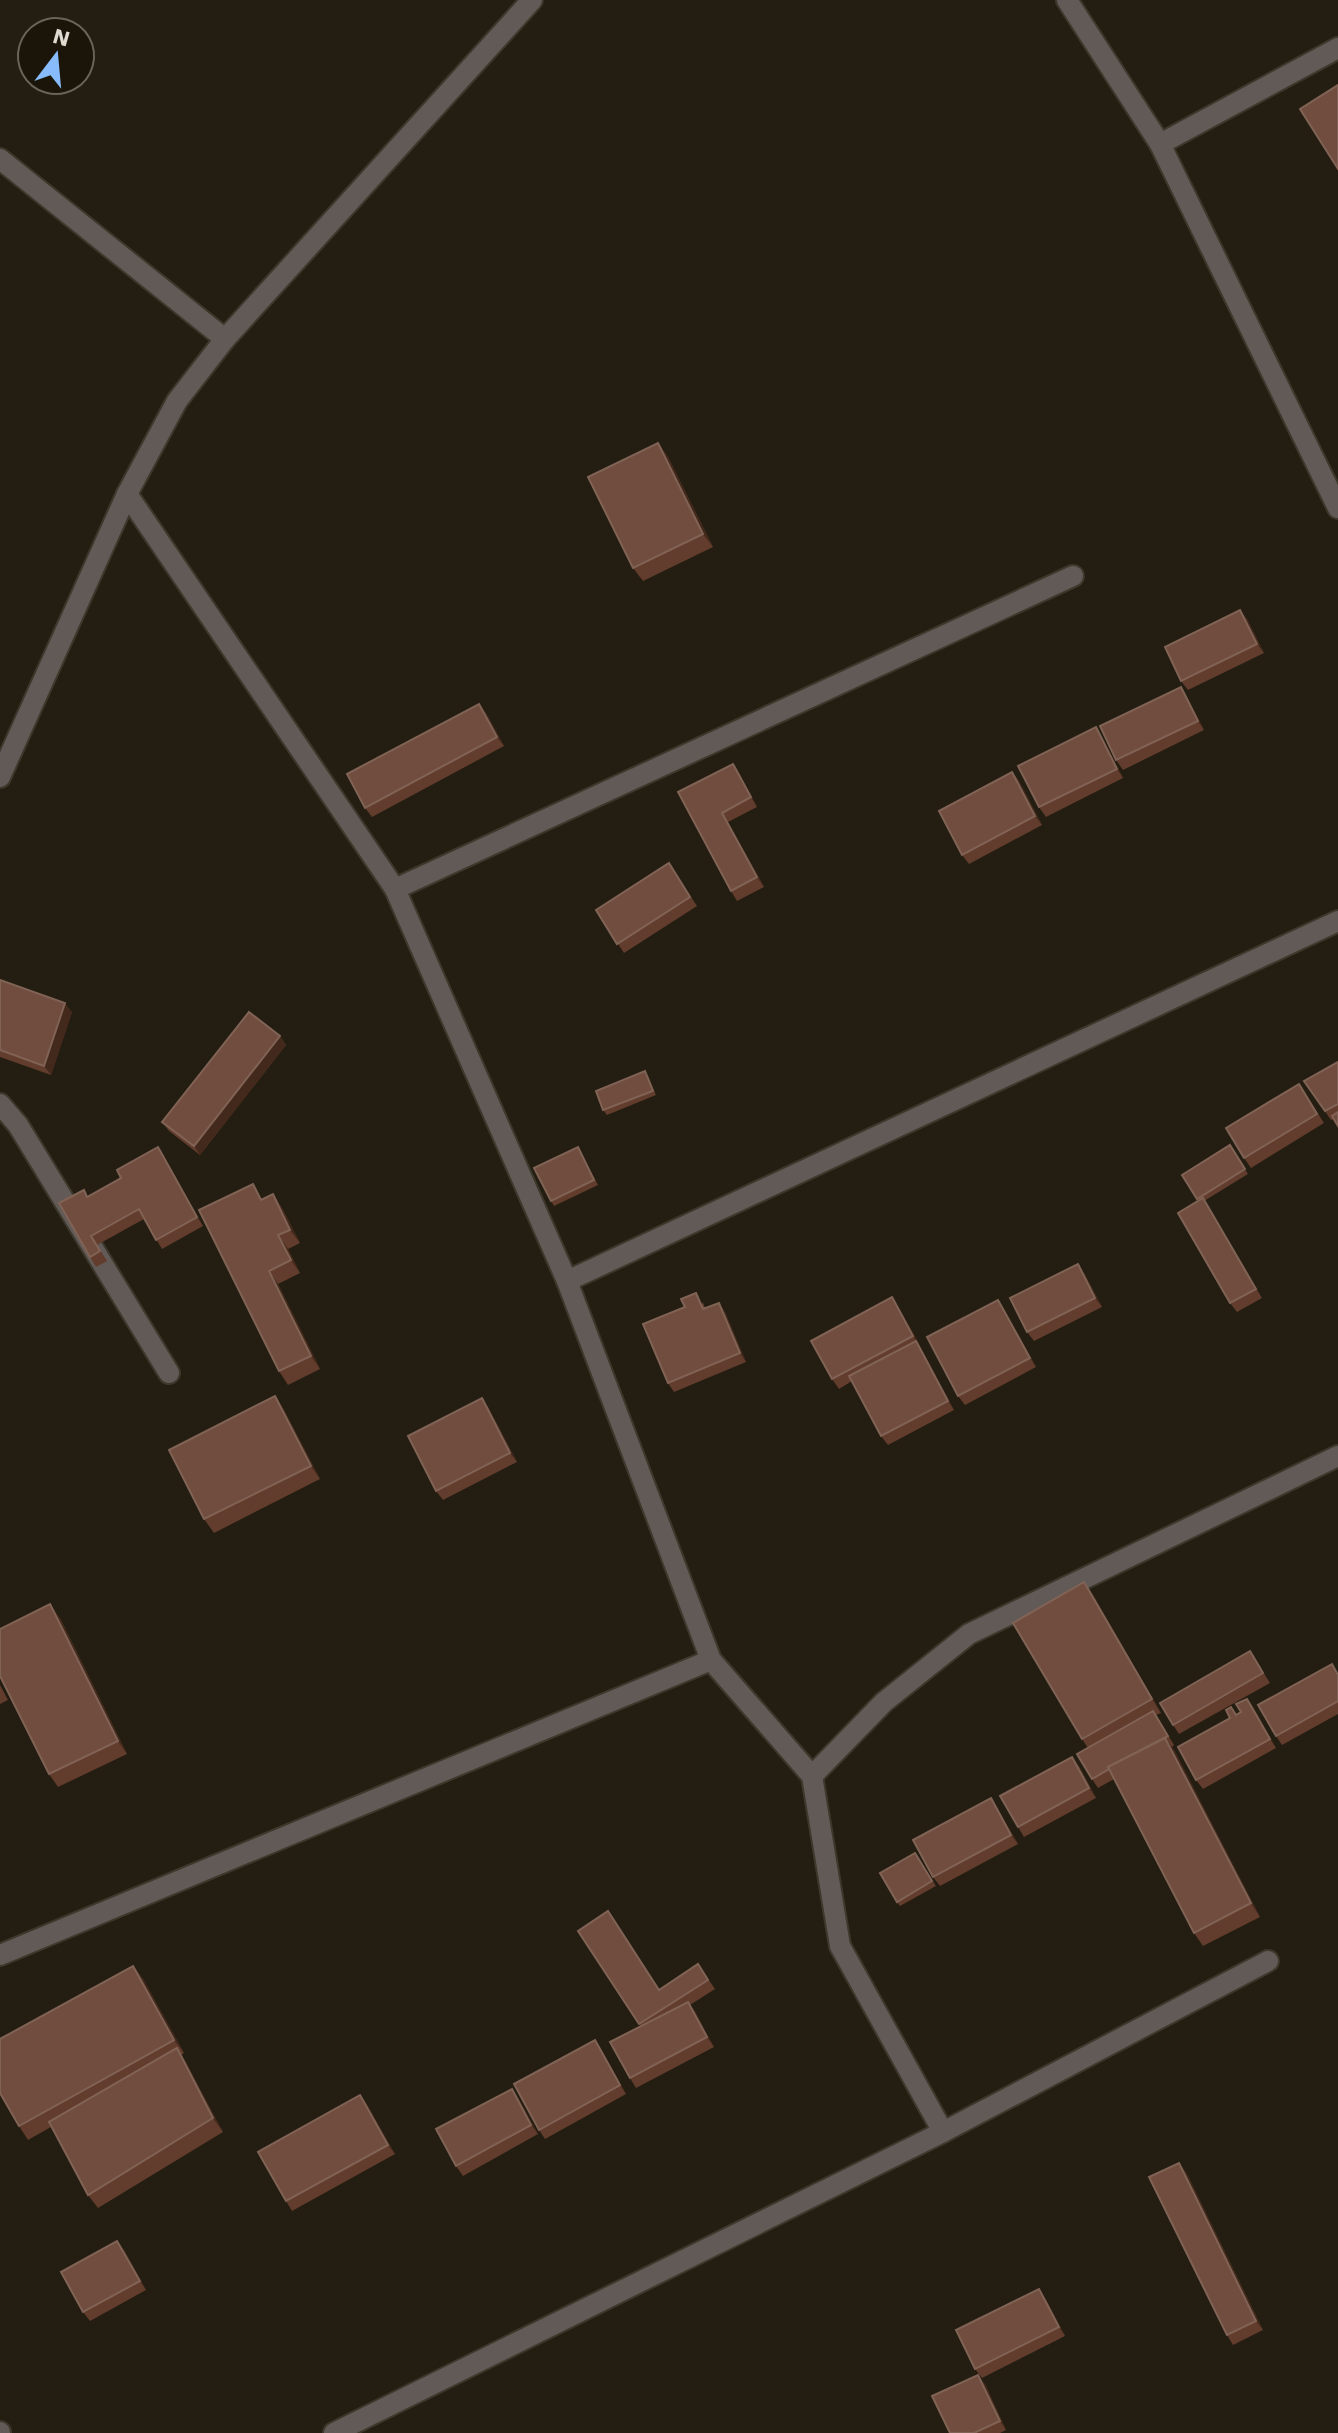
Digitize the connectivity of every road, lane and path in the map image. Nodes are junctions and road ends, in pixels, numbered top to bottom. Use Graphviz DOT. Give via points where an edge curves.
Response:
graph roads {
  1 [pos="1067,0"];
  2 [pos="523,3"];
  3 [pos="1338,48"];
  4 [pos="1160,144"];
  5 [pos="0,159"];
  6 [pos="225,339"];
  7 [pos="127,494"];
  8 [pos="1338,508"];
  9 [pos="1073,576"];
  10 [pos="0,777"];
  11 [pos="395,889"];
  12 [pos="1338,921"];
  13 [pos="0,1104"];
  14 [pos="567,1281"];
  15 [pos="169,1373"];
  16 [pos="1338,1456"];
  17 [pos="711,1660"];
  18 [pos="812,1776"];
  19 [pos="0,1955"];
  20 [pos="1268,1961"];
  21 [pos="943,2132"];
  22 [pos="334,2433"];
  1 -- 4 [label="street"];
  2 -- 6 [label="street"];
  3 -- 4 [label="street"];
  4 -- 8 [label="street"];
  5 -- 6 [label="street"];
  6 -- 7 [label="street" via="177,401"];
  7 -- 10 [label="street"];
  7 -- 11 [label="street"];
  9 -- 11 [label="street"];
  11 -- 14 [label="street"];
  12 -- 14 [label="street"];
  13 -- 15 [label="street" via="18,1125"];
  14 -- 17 [label="street"];
  16 -- 18 [label="street" via="969,1634 884,1702"];
  17 -- 18 [label="street"];
  17 -- 19 [label="street"];
  18 -- 21 [label="street" via="840,1946"];
  20 -- 21 [label="street"];
  21 -- 22 [label="street"];
}
